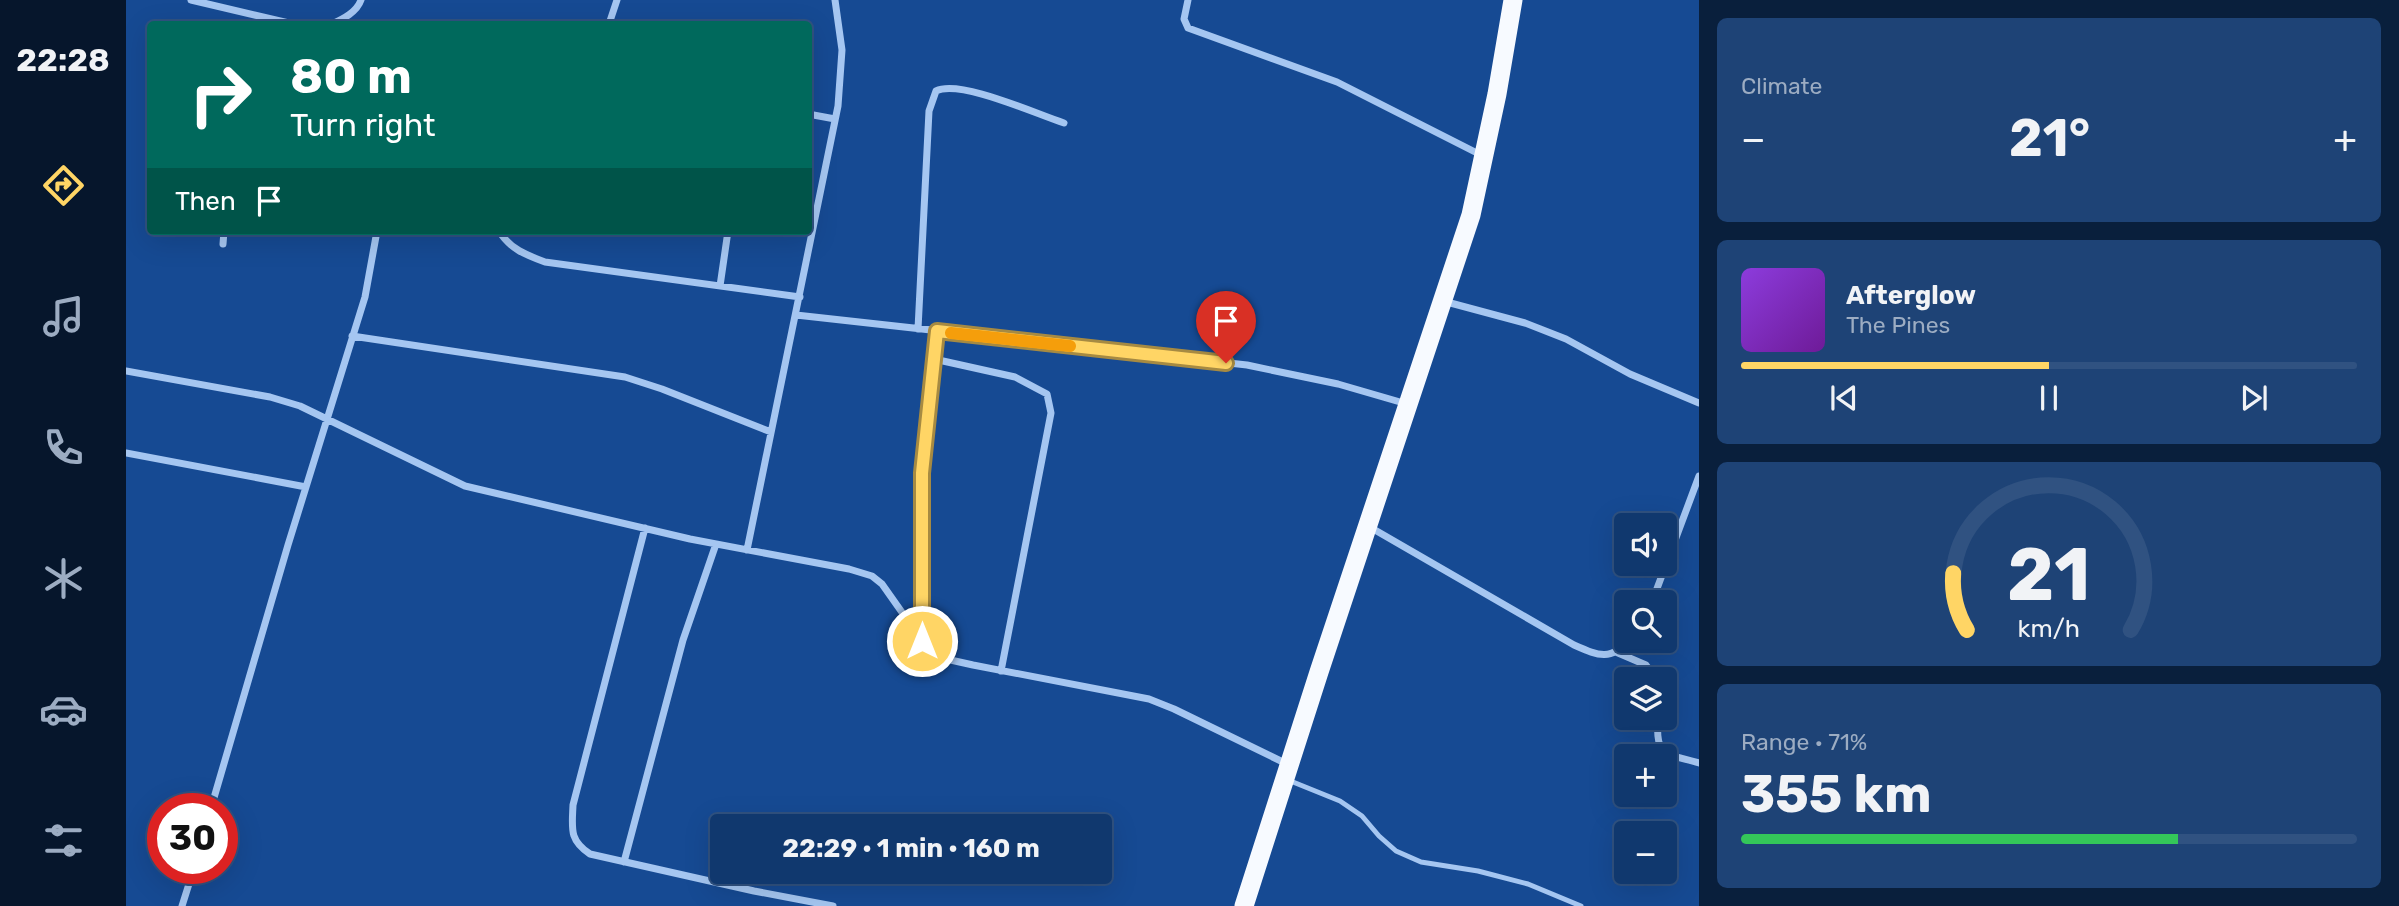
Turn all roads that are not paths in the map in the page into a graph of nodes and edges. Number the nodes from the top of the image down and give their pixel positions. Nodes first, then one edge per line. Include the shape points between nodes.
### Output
1 (191, 0) edge
2 (361, 0) edge
3 (617, 0) edge
4 (835, 0) edge
5 (1188, 0) edge
6 (1513, 0) edge
7 (280, 21) edge
8 (339, 21) edge
9 (609, 21) edge
10 (812, 115) edge
11 (835, 119) junction
12 (1064, 123) dead end
13 (1484, 157) junction
14 (224, 235) edge
15 (376, 235) edge
16 (502, 235) edge
17 (727, 235) edge
18 (223, 244) dead end
19 (720, 286) junction
20 (800, 297) junction
21 (1442, 300) junction
22 (796, 315) junction
23 (918, 329) junction
24 (937, 331) junction
25 (352, 336) junction
26 (934, 359) junction
27 (126, 371) edge
28 (1699, 403) edge
29 (1407, 404) junction
30 (326, 419) junction
31 (771, 432) junction
32 (126, 453) edge
33 (1699, 476) edge
34 (306, 487) junction
35 (1368, 525) junction
36 (645, 528) junction
37 (716, 544) junction
38 (747, 550) junction
39 (1656, 590) edge
40 (922, 641) junction
41 (1618, 653) joint
42 (1647, 667) edge
43 (1001, 671) junction
44 (1657, 730) edge
45 (1699, 763) edge
46 (1287, 772) junction
47 (215, 793) edge
48 (624, 862) junction
49 (189, 884) edge
50 (182, 906) edge
51 (833, 906) edge
52 (1244, 906) edge
53 (1581, 906) edge

1 - 7 street
2 - 8 street
3 - 9 street
4 - 11 street via 842,50
5 - 13 street via 1184,19 1188,28 1337,82
6 - 13 highway
10 - 11 street
11 - 20 street
12 - 23 street via 964,88 936,91 929,111
13 - 21 highway via 1471,215
14 - 18 street
15 - 25 street via 365,297
16 - 19 street via 521,253 545,262
17 - 19 street
19 - 20 street
20 - 22 street
21 - 28 street via 1525,323
21 - 29 highway
22 - 23 street
22 - 31 street
23 - 24 street
24 - 26 street
24 - 29 street via 1247,365
25 - 30 street
25 - 31 street via 625,377
26 - 40 street via 922,473
26 - 43 street via 1016,377 1047,394 1051,412
27 - 30 street via 270,397
29 - 35 highway
30 - 34 street
30 - 36 street via 465,486
31 - 38 street
32 - 34 street
33 - 39 street
34 - 47 street
35 - 41 street via 1574,645 1597,655
35 - 46 highway
36 - 37 street
36 - 48 street via 573,805 576,845 590,854
37 - 38 street
37 - 48 street via 683,640
38 - 40 street via 872,576
40 - 43 street via 930,652 946,659
41 - 42 street
43 - 46 street via 1149,699
44 - 45 street via 1659,747 1666,754
46 - 52 highway
46 - 53 lane via 1362,816 1396,851 1421,862 1528,884
48 - 51 street
49 - 50 street

